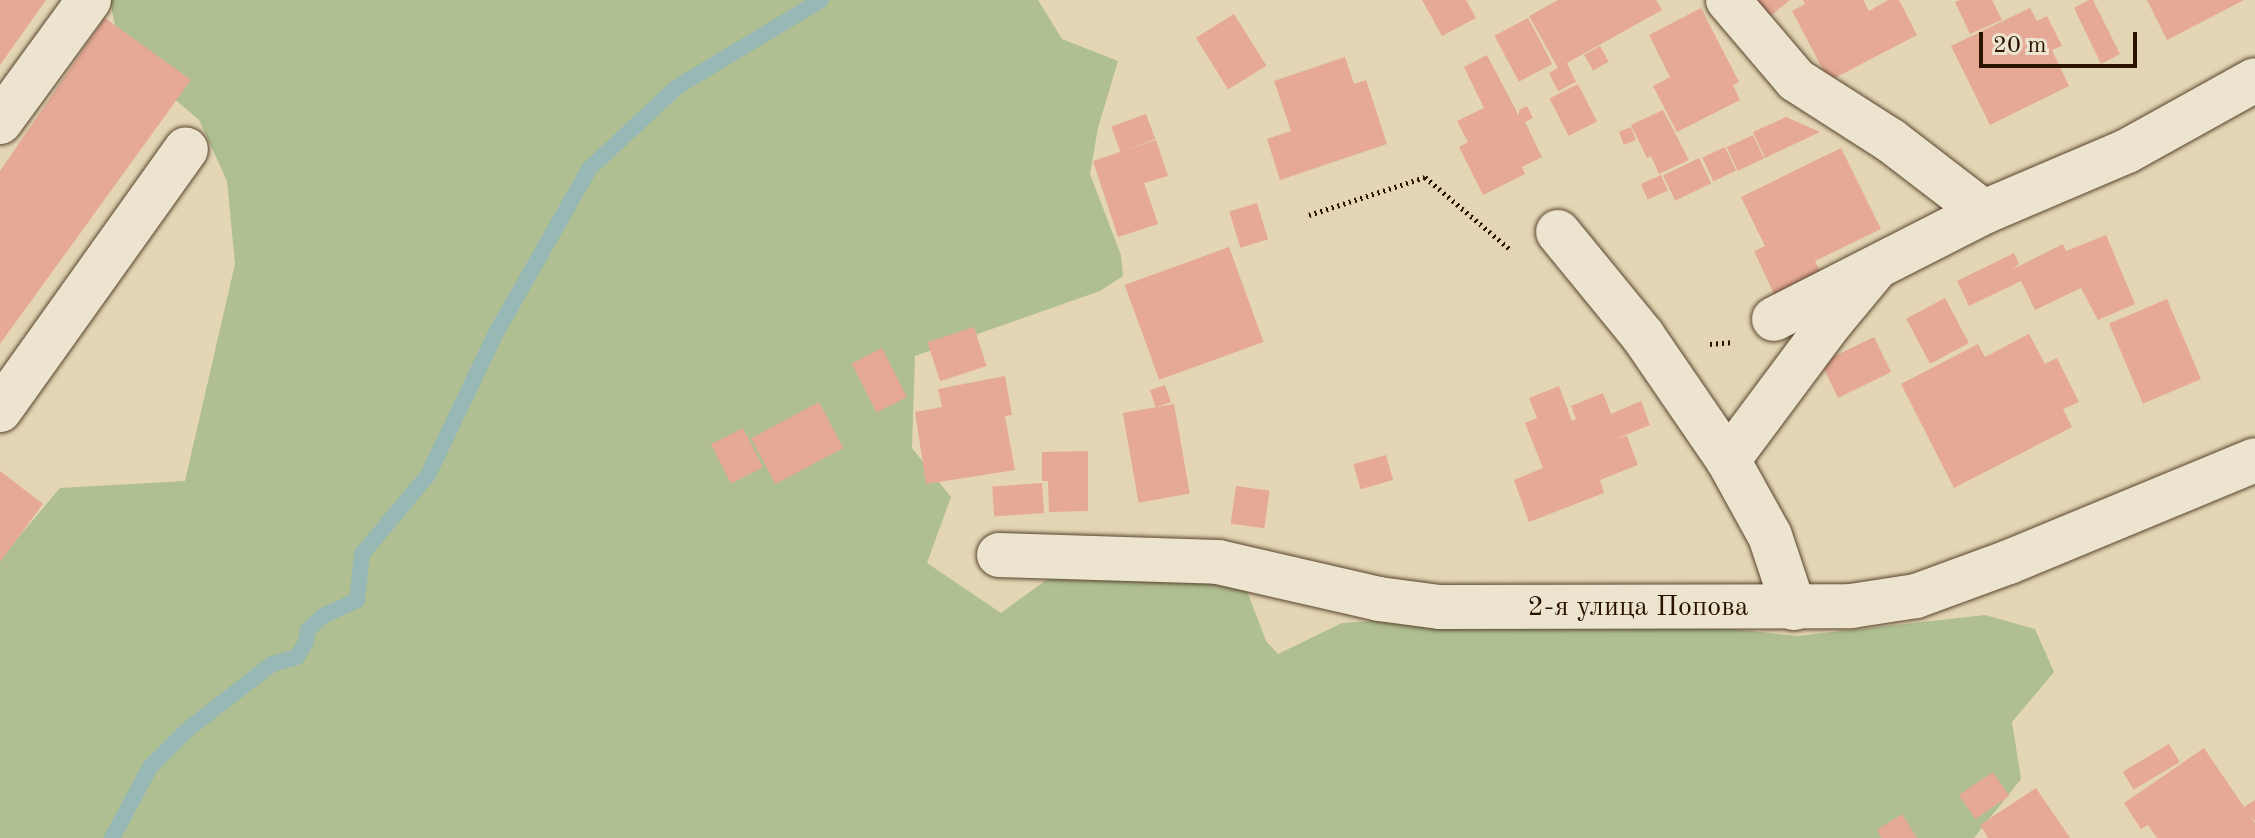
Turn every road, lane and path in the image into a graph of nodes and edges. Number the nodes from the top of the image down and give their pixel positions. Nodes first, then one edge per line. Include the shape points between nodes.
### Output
1 (89, 0) edge
2 (1728, 0) edge
3 (2255, 80) edge
4 (0, 122) edge
5 (186, 149) dead end
6 (1984, 212) junction
7 (1558, 232) dead end
8 (1875, 269) junction
9 (1774, 319) dead end
10 (0, 410) edge
11 (1728, 460) junction
12 (2255, 460) edge
13 (999, 555) dead end
14 (1794, 608) junction

1 - 4 street
2 - 6 street via 1796,80 1890,140
3 - 6 street via 2127,151
5 - 10 street
6 - 8 street
7 - 11 street via 1652,348
8 - 9 street
8 - 11 street
11 - 14 street via 1770,536
12 - 14 street, 2-я улица Попова via 1916,596
13 - 14 street, 2-я улица Попова via 1218,562 1379,599 1439,607

